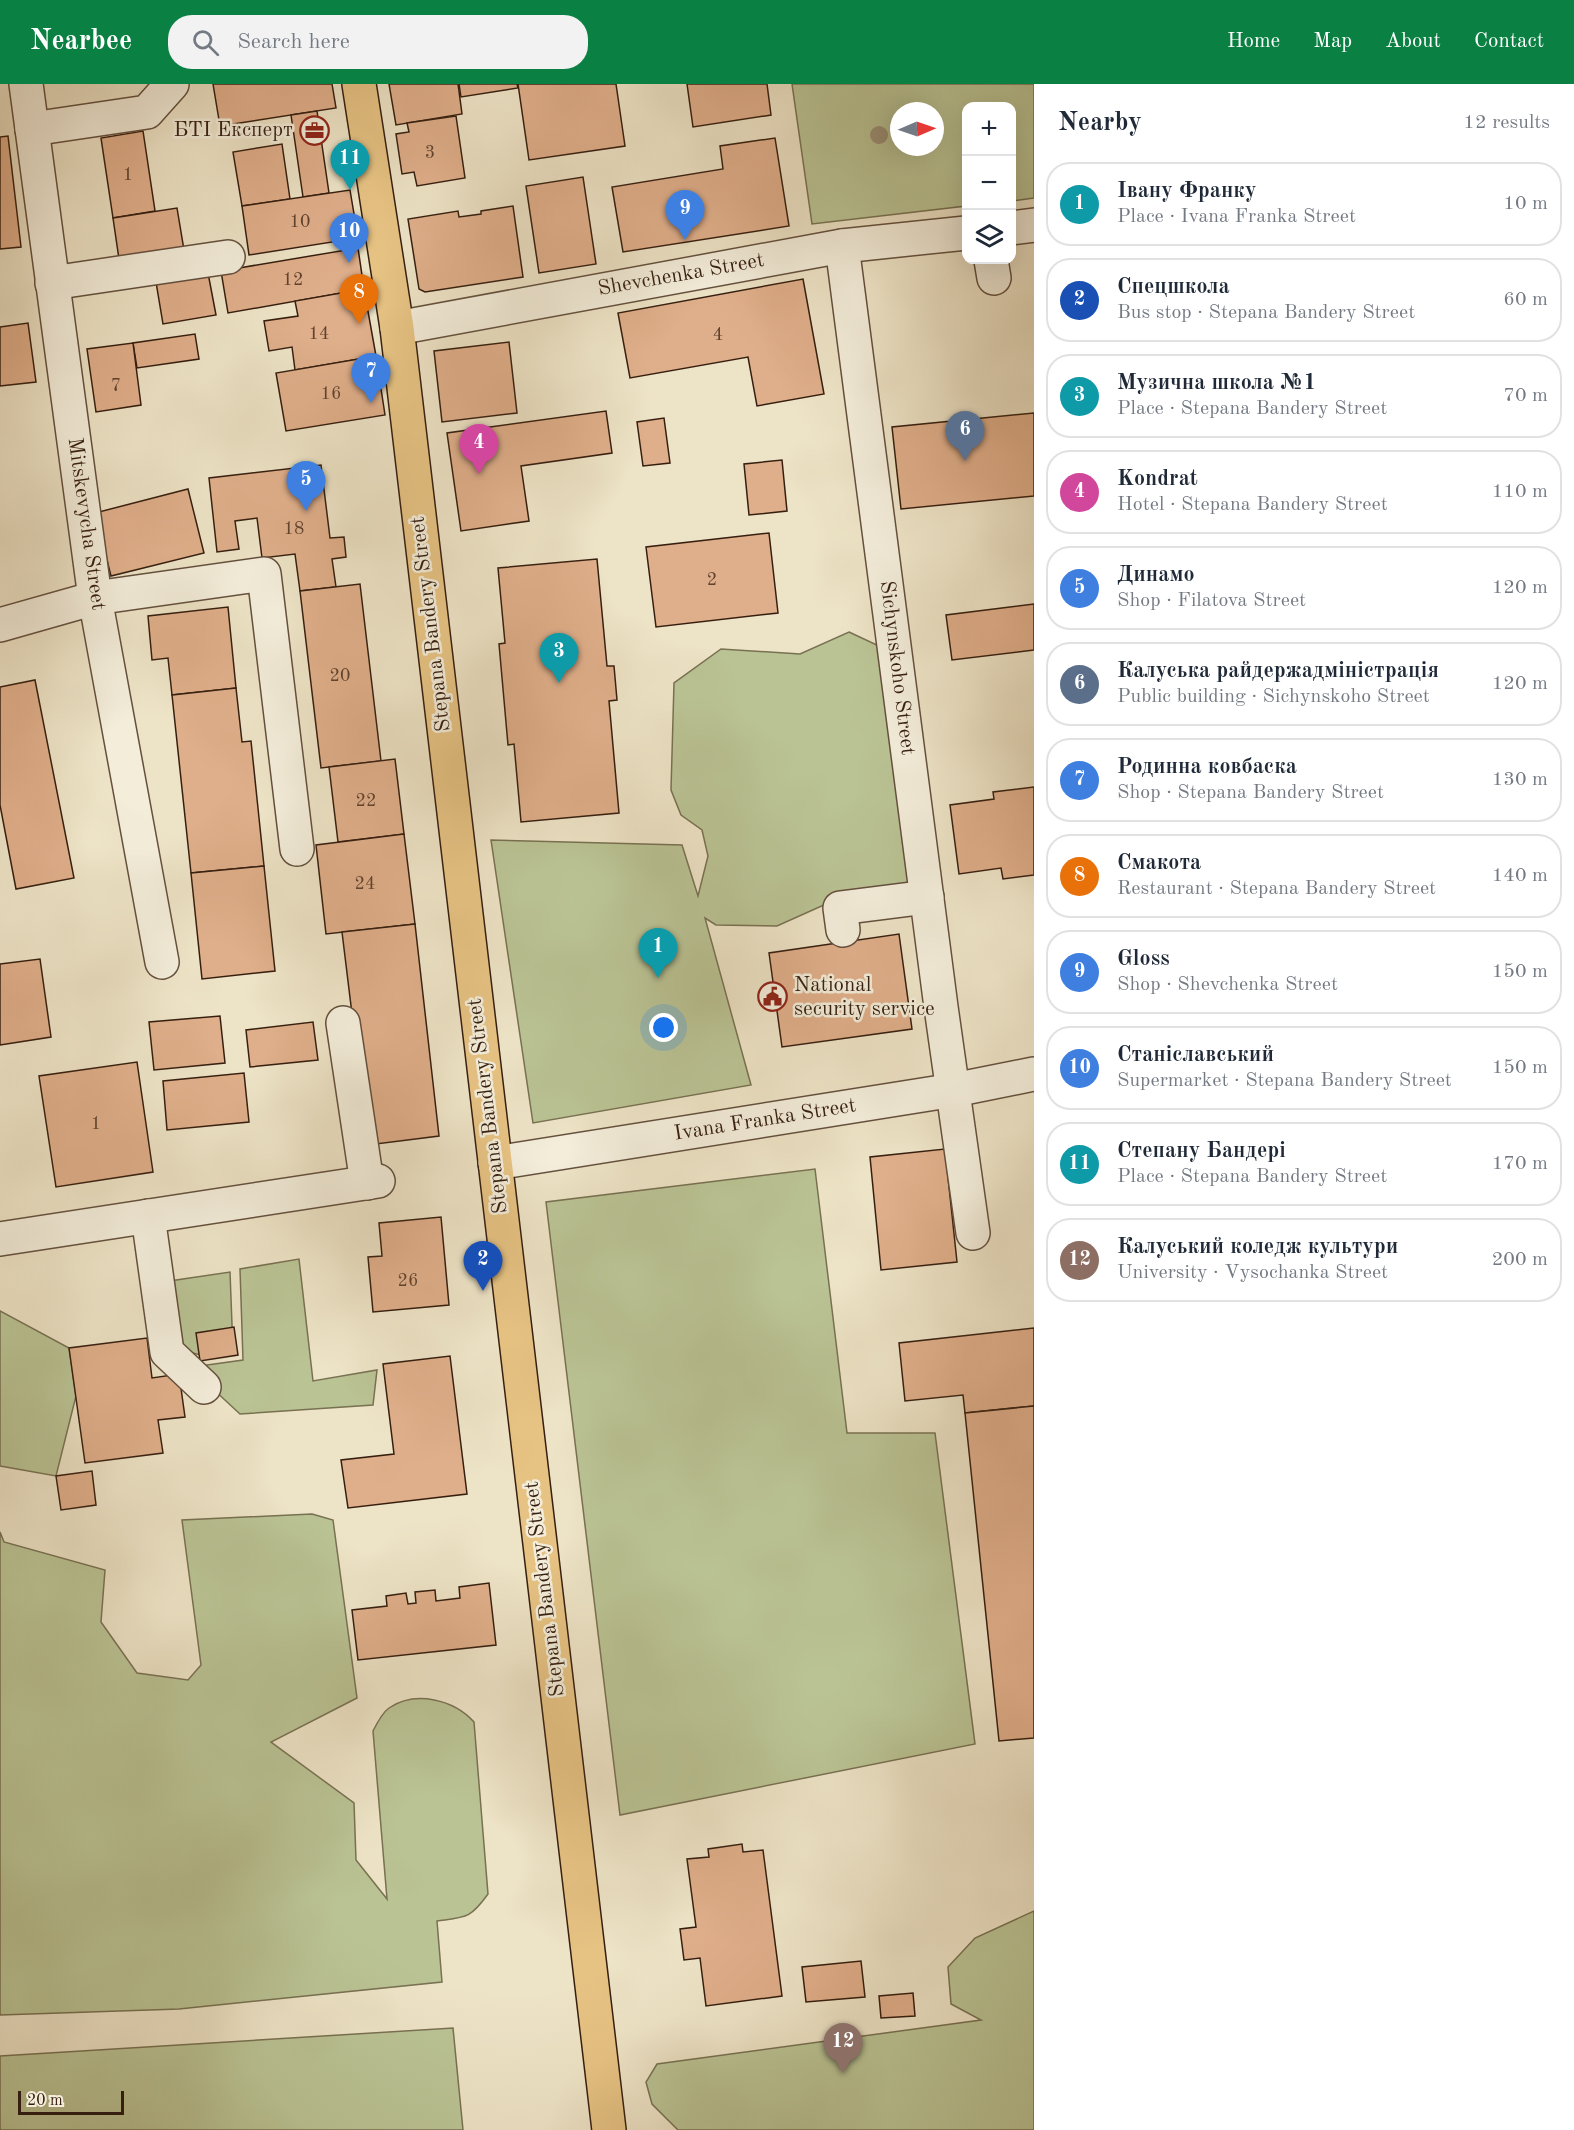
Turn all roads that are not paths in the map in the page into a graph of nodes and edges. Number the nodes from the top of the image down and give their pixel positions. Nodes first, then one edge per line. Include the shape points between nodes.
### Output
1 (26, 84) edge
2 (172, 84) edge
3 (359, 84) edge
4 (32, 129) junction
5 (1034, 225) edge
6 (1016, 227) edge
7 (962, 233) edge
8 (842, 246) junction
9 (228, 257) dead end
10 (52, 283) junction
11 (397, 328) junction
12 (95, 598) junction
13 (0, 625) edge
14 (297, 849) dead end
15 (927, 897) junction
16 (843, 930) dead end
17 (162, 962) dead end
18 (343, 1023) dead end
19 (1034, 1074) edge
20 (954, 1090) junction
21 (495, 1163) junction
22 (148, 1216) junction
23 (973, 1233) dead end
24 (0, 1239) edge
25 (204, 1387) dead end
26 (611, 2127) edge

1 - 4 street, Mitskevycha Street
2 - 4 street via 147,112
3 - 11 main road, Stepana Bandery Street
4 - 10 street, Mitskevycha Street
5 - 6 street
7 - 8 street, Shevchenka Street
8 - 11 street, Shevchenka Street
8 - 15 street, Sichynskoho Street
9 - 10 street
10 - 12 street, Mitskevycha Street
11 - 21 main road, Stepana Bandery Street
12 - 13 street
12 - 14 street via 264,574
12 - 17 street, Mitskevycha Street
15 - 16 street via 840,908
15 - 20 street, Sichynskoho Street
18 - 22 street via 373,1182
19 - 20 street, Ivana Franka Street
20 - 21 street, Ivana Franka Street
20 - 23 street, Sichynskoho Street
21 - 26 main road, Stepana Bandery Street
22 - 24 street
22 - 25 street via 167,1352

